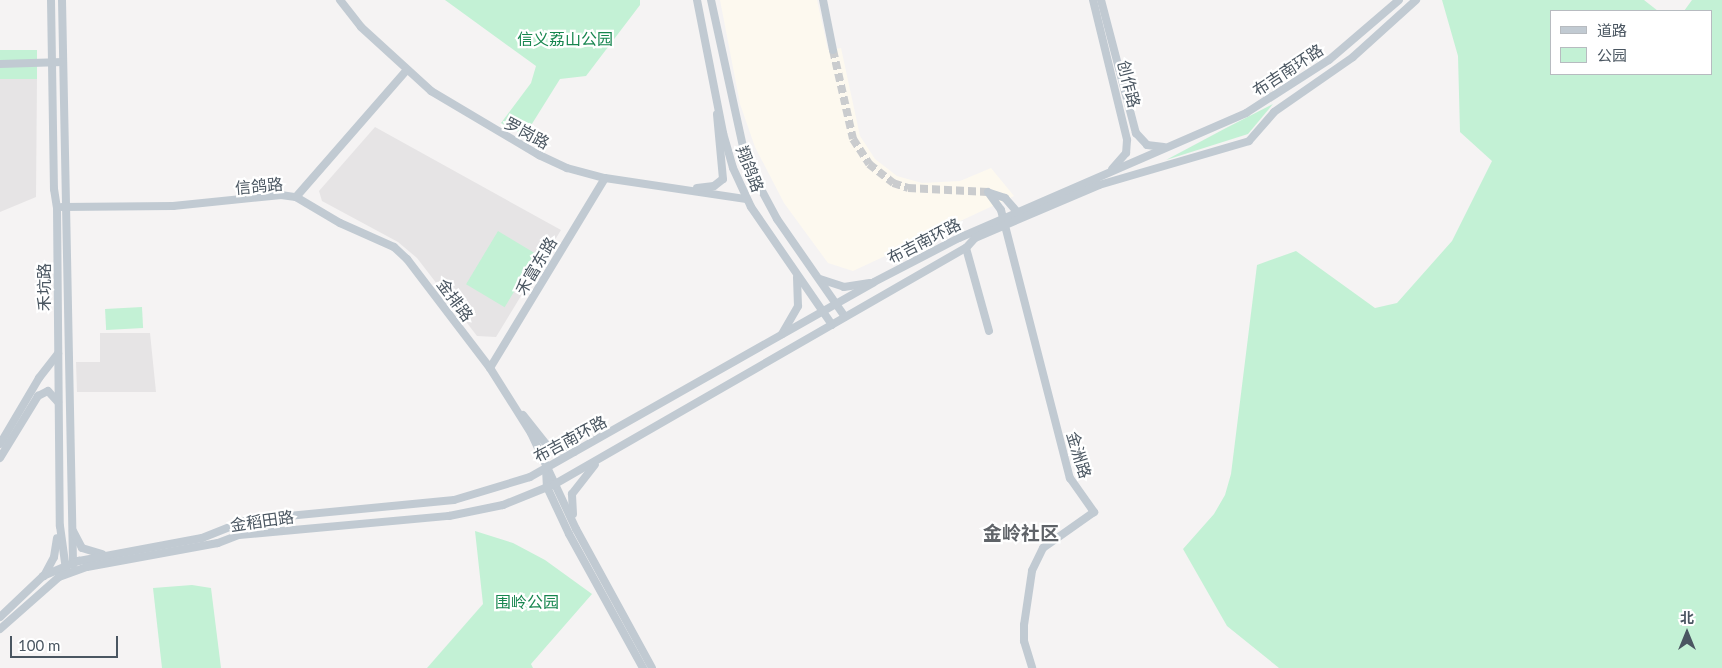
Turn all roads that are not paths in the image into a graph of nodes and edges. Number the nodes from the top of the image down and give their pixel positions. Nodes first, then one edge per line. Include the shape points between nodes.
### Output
1 (51, 0) edge
2 (62, 0) edge
3 (340, 0) edge
4 (697, 0) edge
5 (711, 0) edge
6 (823, 0) edge
7 (1094, 0) edge
8 (1101, 0) edge
9 (1400, 0) edge
10 (1416, 0) edge
11 (833, 50) tunnel mouth
12 (63, 62) junction
13 (52, 63) junction
14 (0, 64) edge
15 (406, 71) junction
16 (718, 107) junction
17 (1168, 147) junction
18 (1110, 170) junction
19 (605, 178) junction
20 (684, 190) junction
21 (296, 197) junction
22 (746, 199) junction
23 (61, 207) junction
24 (1016, 212) junction
25 (1002, 222) junction
26 (966, 248) junction
27 (796, 273) junction
28 (818, 278) junction
29 (874, 282) junction
30 (836, 304) junction
31 (823, 312) junction
32 (845, 317) junction
33 (832, 325) junction
34 (988, 331) dead end
35 (780, 337) junction
36 (58, 354) junction
37 (490, 368) junction
38 (58, 402) junction
39 (518, 410) junction
40 (0, 444) edge
41 (581, 450) junction
42 (0, 458) edge
43 (597, 462) junction
44 (546, 466) junction
45 (551, 485) junction
46 (454, 500) joint
47 (60, 526) junction
48 (72, 526) junction
49 (576, 528) junction
50 (109, 554) junction
51 (69, 568) junction
52 (44, 576) junction
53 (0, 617) edge
54 (0, 629) edge
55 (643, 668) edge
56 (652, 668) edge
57 (1032, 668) edge

1 - 13 street, 禾坑路
2 - 12 street, 禾坑路
3 - 15 street, 罗岗路 via 361,27
4 - 16 street, 翔鸽路
5 - 28 street, 翔鸽路 via 741,148 763,196
6 - 11 street
7 - 18 street, 创作路 via 1127,140 1126,153
8 - 17 street, 创作路 via 1136,133 1148,145
9 - 17 street, 布吉南环路 via 1293,85 1246,113
10 - 25 street, 布吉南环路 via 1353,57 1274,112 1249,141 1099,185
12 - 13 street
12 - 23 street, 禾坑路
13 - 14 street
13 - 23 street, 禾坑路 via 54,189
15 - 19 street, 罗岗路 via 461,111 539,156 567,168
15 - 21 street, 信鸽路
16 - 20 street via 716,125 723,179 714,186
16 - 22 street, 翔鸽路 via 728,151
17 - 18 street, 布吉南环路
18 - 24 street, 布吉南环路
19 - 20 street, 罗岗路
19 - 37 street, 禾富东路
20 - 22 street, 罗岗路
21 - 23 street, 信鸽路 via 281,195 173,206
21 - 37 street, 金排路 via 340,223 394,248 407,259
22 - 27 street, 翔鸽路
23 - 36 street, 禾坑路
23 - 48 street, 禾坑路
24 - 25 street, 布吉南环路
24 - 25 street via 1005,198 988,192 998,203
25 - 26 street, 布吉南环路 via 975,238
25 - 29 street, 布吉南环路
25 - 57 street, 金洲路 via 1070,478 1094,512 1044,548 1034,565 1024,607 1024,641
26 - 32 street, 布吉南环路
26 - 34 street
27 - 31 street, 翔鸽路
27 - 35 street via 798,306
28 - 29 street via 844,286
28 - 30 street, 翔鸽路
29 - 30 street, 布吉南环路
30 - 31 street, 布吉南环路
30 - 32 street, 翔鸽路
31 - 33 street, 翔鸽路
31 - 35 street, 布吉南环路
32 - 33 street, 布吉南环路
33 - 43 street, 布吉南环路
35 - 41 street, 布吉南环路
36 - 38 street, 禾坑路
36 - 40 street via 39,378
37 - 39 street, 金排路
38 - 42 street via 48,391 38,396
38 - 47 street, 禾坑路
39 - 41 street via 550,449 566,453
39 - 44 street, 金排路
41 - 44 street, 布吉南环路
43 - 45 street, 布吉南环路
43 - 49 street via 572,494
44 - 45 street
44 - 46 street, 布吉南环路 via 515,482
45 - 49 street
45 - 51 street, 金稻田路 via 503,505 449,516 239,535 218,543
45 - 55 street via 596,586 618,617
46 - 50 street, 金稻田路 via 247,520 202,538
47 - 51 street, 禾坑路
47 - 52 street via 54,557
48 - 50 street via 82,548
48 - 51 street, 禾坑路
49 - 56 street
50 - 51 street, 金稻田路
51 - 52 street, 金稻田路
51 - 54 street, 金稻田路
52 - 53 street, 金稻田路

